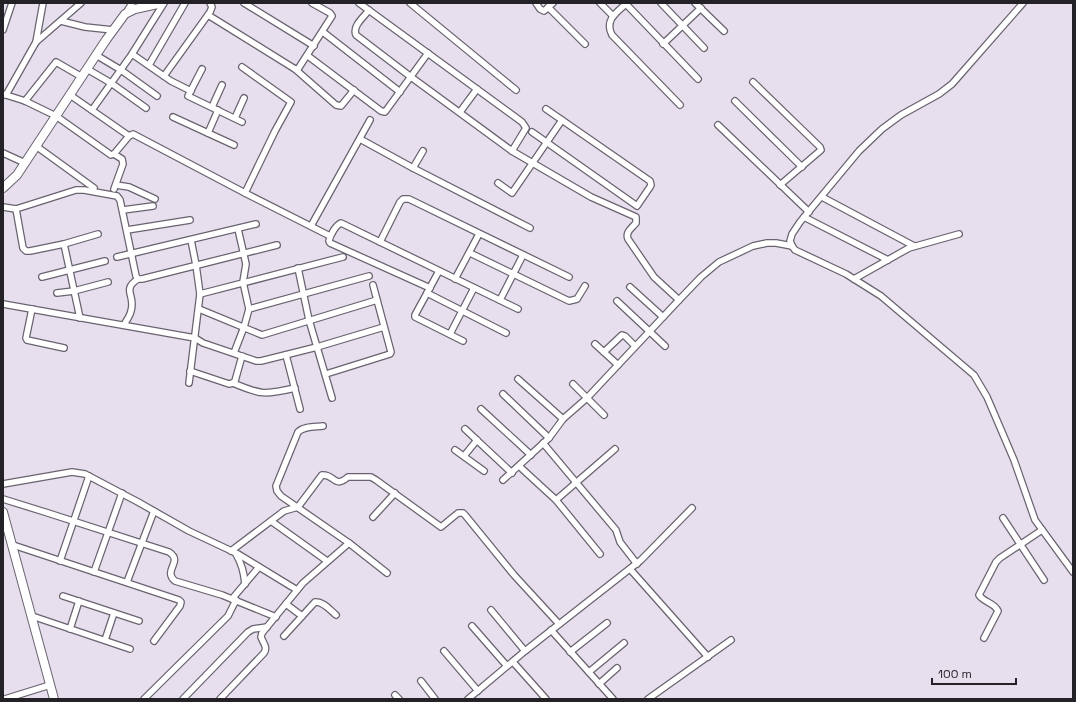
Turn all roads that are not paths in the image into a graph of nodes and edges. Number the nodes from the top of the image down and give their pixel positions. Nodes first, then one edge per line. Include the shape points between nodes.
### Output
1 (12, 3) edge
2 (43, 3) edge
3 (81, 3) edge
4 (132, 3) edge
5 (163, 3) edge
6 (185, 3) edge
7 (210, 3) edge
8 (244, 3) edge
9 (312, 3) edge
10 (359, 3) edge
11 (410, 3) edge
12 (536, 3) edge
13 (600, 3) edge
14 (661, 3) edge
15 (695, 3) edge
16 (1023, 3) edge
17 (627, 4) edge
18 (551, 5) edge
19 (701, 8) junction
20 (369, 10) junction
21 (125, 14) junction
22 (208, 15) junction
23 (612, 16) junction
24 (61, 21) junction
25 (682, 25) junction
26 (3, 30) edge
27 (113, 30) junction
28 (724, 31) dead end
29 (323, 32) junction
30 (36, 42) junction
31 (585, 44) dead end
32 (663, 44) junction
33 (314, 46) junction
34 (704, 48) dead end
35 (428, 53) junction
36 (132, 54) junction
37 (96, 55) junction
38 (308, 56) junction
39 (149, 65) junction
40 (242, 67) dead end
41 (202, 69) dead end
42 (295, 69) junction
43 (121, 70) junction
44 (84, 73) junction
45 (164, 76) junction
46 (411, 77) junction
47 (698, 79) dead end
48 (753, 82) dead end
49 (111, 83) junction
50 (222, 85) dead end
51 (477, 89) junction
52 (354, 90) junction
53 (516, 90) dead end
54 (191, 91) junction
55 (400, 92) junction
56 (4, 94) edge
57 (70, 95) junction
58 (157, 96) dead end
59 (244, 98) dead end
60 (25, 101) junction
61 (735, 101) dead end
62 (680, 105) dead end
63 (212, 107) junction
64 (146, 108) dead end
65 (546, 109) dead end
66 (92, 110) junction
67 (218, 110) junction
68 (460, 112) junction
69 (56, 116) junction
70 (173, 117) dead end
71 (235, 118) junction
72 (370, 120) dead end
73 (562, 120) junction
74 (242, 122) dead end
75 (718, 125) dead end
76 (532, 132) dead end
77 (208, 133) junction
78 (129, 136) junction
79 (360, 139) junction
80 (547, 142) junction
81 (234, 145) dead end
82 (36, 146) junction
83 (423, 150) dead end
84 (512, 151) junction
85 (3, 153) edge
86 (114, 154) junction
87 (533, 163) junction
88 (24, 164) junction
89 (802, 167) junction
90 (413, 168) junction
91 (498, 183) dead end
92 (780, 185) junction
93 (3, 188) edge
94 (94, 188) dead end
95 (245, 193) junction
96 (822, 197) junction
97 (155, 199) dead end
98 (153, 206) dead end
99 (3, 207) edge
100 (16, 209) junction
101 (122, 210) junction
102 (807, 215) junction
103 (190, 220) dead end
104 (256, 224) dead end
105 (311, 226) junction
106 (530, 228) dead end
107 (238, 229) junction
108 (127, 230) junction
109 (98, 234) dead end
110 (480, 234) junction
111 (959, 234) dead end
112 (330, 236) junction
113 (191, 240) junction
114 (380, 242) junction
115 (64, 244) junction
116 (277, 245) dead end
117 (792, 246) junction
118 (914, 246) junction
119 (470, 253) junction
120 (132, 254) junction
121 (244, 254) junction
122 (523, 255) junction
123 (117, 257) dead end
124 (343, 257) dead end
125 (888, 260) junction
126 (105, 261) dead end
127 (196, 265) junction
128 (298, 268) junction
129 (69, 269) junction
130 (439, 271) junction
131 (514, 274) junction
132 (369, 276) dead end
133 (42, 277) dead end
134 (569, 277) dead end
135 (138, 279) junction
136 (455, 279) junction
137 (854, 279) junction
138 (108, 282) dead end
139 (243, 282) junction
140 (373, 286) dead end
141 (585, 286) dead end
142 (630, 287) dead end
143 (474, 288) junction
144 (428, 290) junction
145 (74, 291) junction
146 (58, 293) dead end
147 (200, 294) junction
148 (304, 295) junction
149 (377, 300) junction
150 (500, 300) junction
151 (678, 300) junction
152 (616, 301) dead end
153 (3, 304) edge
154 (199, 309) junction
155 (249, 309) junction
156 (518, 309) dead end
157 (32, 310) junction
158 (463, 311) junction
159 (663, 317) junction
160 (80, 318) junction
161 (309, 320) junction
162 (124, 325) junction
163 (384, 327) junction
164 (244, 328) junction
165 (649, 331) junction
166 (506, 333) dead end
167 (450, 334) junction
168 (195, 338) junction
169 (463, 341) dead end
170 (595, 344) dead end
171 (635, 346) junction
172 (665, 346) dead end
173 (317, 347) junction
174 (64, 348) dead end
175 (604, 352) junction
176 (234, 353) junction
177 (286, 355) junction
178 (242, 356) junction
179 (618, 365) junction
180 (190, 371) junction
181 (326, 374) junction
182 (518, 379) dead end
183 (188, 383) dead end
184 (233, 383) junction
185 (573, 384) dead end
186 (294, 388) junction
187 (503, 394) dead end
188 (332, 398) dead end
189 (587, 398) junction
190 (300, 409) dead end
191 (481, 409) dead end
192 (604, 415) dead end
193 (563, 419) junction
194 (323, 426) dead end
195 (465, 429) dead end
196 (549, 438) junction
197 (477, 440) junction
198 (543, 443) junction
199 (615, 449) dead end
200 (455, 450) dead end
201 (531, 455) junction
202 (464, 456) junction
203 (519, 466) junction
204 (484, 471) dead end
205 (512, 473) junction
206 (89, 476) junction
207 (503, 480) dead end
208 (577, 482) junction
209 (3, 484) edge
210 (122, 493) junction
211 (395, 493) junction
212 (3, 500) edge
213 (556, 500) junction
214 (298, 507) junction
215 (692, 508) dead end
216 (3, 512) edge
217 (154, 512) junction
218 (373, 517) dead end
219 (1003, 518) dead end
220 (74, 521) junction
221 (271, 521) junction
222 (1042, 530) junction
223 (108, 532) junction
224 (142, 543) junction
225 (349, 544) junction
226 (13, 545) junction
227 (1020, 545) junction
228 (233, 552) junction
229 (600, 554) dead end
230 (60, 560) junction
231 (327, 561) junction
232 (637, 564) junction
233 (259, 566) junction
234 (630, 569) junction
235 (94, 572) junction
236 (1073, 572) edge
237 (388, 573) dead end
238 (1044, 580) dead end
239 (127, 582) junction
240 (245, 584) junction
241 (297, 590) junction
242 (63, 596) dead end
243 (234, 599) junction
244 (79, 601) junction
245 (286, 604) junction
246 (491, 610) dead end
247 (114, 613) junction
248 (336, 615) dead end
249 (32, 616) junction
250 (302, 616) junction
251 (276, 617) junction
252 (139, 621) dead end
253 (607, 623) dead end
254 (559, 624) junction
255 (472, 626) dead end
256 (267, 627) junction
257 (70, 629) junction
258 (551, 630) junction
259 (284, 636) dead end
260 (984, 638) dead end
261 (105, 640) junction
262 (731, 640) dead end
263 (154, 641) dead end
264 (624, 642) dead end
265 (130, 649) dead end
266 (525, 651) junction
267 (444, 652) dead end
268 (570, 652) junction
269 (708, 657) junction
270 (513, 662) junction
271 (507, 666) junction
272 (617, 668) dead end
273 (589, 672) junction
274 (421, 681) dead end
275 (599, 684) junction
276 (50, 685) junction
277 (474, 696) edge
278 (5, 699) edge
279 (54, 699) edge
280 (144, 699) edge
281 (183, 699) edge
282 (220, 699) edge
283 (435, 699) edge
284 (546, 699) edge
285 (613, 699) edge
286 (648, 699) edge

1 - 26 street
2 - 30 street
3 - 24 street
4 - 21 street
5 - 21 main road via 135,9
5 - 36 street
6 - 39 street
7 - 22 street via 212,7
8 - 33 street
9 - 29 street via 332,16
10 - 20 street
11 - 53 street
12 - 18 street via 542,11
13 - 23 street
14 - 25 street
15 - 19 street
16 - 96 street via 952,84 901,115 882,130 859,151
17 - 23 street
17 - 32 street
18 - 31 street
19 - 25 street
19 - 28 street
20 - 35 street
20 - 46 street via 356,28 356,35
21 - 27 main road
22 - 42 street
22 - 45 street
23 - 62 street via 609,30 612,35
24 - 27 street
24 - 30 street
25 - 32 street
25 - 34 street
27 - 37 main road
29 - 33 street
29 - 55 street
30 - 56 street
32 - 47 street
33 - 38 street
35 - 46 street
35 - 51 street
36 - 39 street
36 - 43 street
37 - 43 street
37 - 44 main road
38 - 42 street via 298,69
38 - 52 street
39 - 45 street
40 - 95 street via 291,102 274,131
41 - 54 street
42 - 52 street via 336,105 341,106
43 - 49 street
43 - 58 street
44 - 49 street
44 - 57 main road
44 - 60 street via 56,62
45 - 54 street
46 - 55 street
46 - 68 street
48 - 89 street via 820,148 819,153
49 - 64 street
49 - 66 street
50 - 63 street
51 - 68 street
51 - 84 street via 525,125 524,132
52 - 55 street via 385,112
54 - 63 street via 188,96
56 - 60 street
57 - 66 street
57 - 69 main road
59 - 71 street
60 - 69 street
61 - 89 street
63 - 67 street
65 - 73 street
66 - 78 street
67 - 71 street
67 - 77 street
68 - 84 street
69 - 82 main road
69 - 86 street via 103,150
70 - 77 street
71 - 74 street
72 - 79 street
73 - 80 street
73 - 80 street via 650,181 651,185 638,205
75 - 92 street
76 - 80 street
77 - 81 street
78 - 86 street
78 - 95 street via 133,134
79 - 90 street
79 - 105 street
80 - 87 street
82 - 88 main road
82 - 94 street
83 - 90 street
84 - 87 street
85 - 88 street
86 - 97 street via 122,159 123,164 115,187 129,187
87 - 91 street via 512,193
87 - 151 street via 591,197 636,217 636,223 628,233 628,239 654,277
88 - 93 main road
89 - 92 street
90 - 106 street
92 - 102 street
95 - 105 street
96 - 102 street
96 - 118 street
98 - 101 street
99 - 100 street
100 - 101 street via 76,190 84,190 117,196
100 - 115 street via 23,248 26,251
101 - 108 street
102 - 117 street via 792,234
102 - 125 street
103 - 108 street
104 - 107 street
105 - 112 street
107 - 113 street
107 - 121 street
108 - 120 street
109 - 115 street
110 - 114 street via 405,198 400,202
110 - 119 street
110 - 122 street
111 - 118 street
112 - 114 street via 341,223
112 - 144 street via 330,243
113 - 120 street
113 - 127 street
114 - 130 street
115 - 129 street
116 - 121 street
117 - 137 street via 801,254
117 - 151 street via 767,243 725,258
118 - 125 street
119 - 131 street
119 - 136 street
120 - 123 street
120 - 135 street
121 - 127 street
121 - 139 street via 246,269
122 - 131 street
122 - 134 street
124 - 128 street
125 - 137 street
126 - 129 street
127 - 135 street
127 - 147 street
128 - 139 street
128 - 148 street
129 - 133 street
129 - 145 street
130 - 136 street
130 - 144 street
131 - 141 street via 569,301 577,299
131 - 150 street
132 - 148 street
135 - 162 street via 129,287 132,305
136 - 143 street
137 - 222 street via 881,296 974,375 999,424 1030,508
138 - 145 street
139 - 147 street
139 - 155 street
140 - 149 street
142 - 159 street
143 - 150 street
143 - 158 street
144 - 158 street
144 - 167 street via 415,317
145 - 146 street
145 - 160 street
147 - 154 street
148 - 155 street
148 - 161 street
149 - 161 street
149 - 163 street
150 - 156 street
151 - 159 street
152 - 165 street
153 - 157 street
154 - 164 street
154 - 168 street
155 - 164 street
157 - 160 street
157 - 174 street via 27,340
158 - 166 street
158 - 167 street
159 - 165 street
160 - 162 street
161 - 164 street via 262,335
161 - 173 street
162 - 168 street
163 - 173 street
163 - 181 street via 390,354
164 - 176 street
165 - 171 street
165 - 172 street
167 - 169 street
168 - 176 street via 202,343
168 - 180 street
170 - 175 street
171 - 175 street via 622,335
171 - 179 street
173 - 177 street
173 - 181 street
175 - 179 street
176 - 178 street
177 - 178 street via 262,361
177 - 186 street
178 - 184 street
179 - 189 street
180 - 183 street
180 - 184 street via 229,384
181 - 188 street
182 - 193 street
184 - 186 street via 263,394
185 - 189 street
186 - 190 street
187 - 196 street
189 - 192 street
189 - 193 street
191 - 201 street
193 - 196 street
194 - 214 street via 305,428 298,432 276,486 281,496
195 - 197 street
196 - 198 street
197 - 202 street
197 - 205 street
198 - 201 street
198 - 208 street
199 - 208 street
200 - 202 street
201 - 203 street
202 - 204 street
203 - 205 street
203 - 213 street
205 - 207 street
206 - 209 street via 72,472
206 - 210 street
206 - 220 street
208 - 213 street
208 - 232 street via 616,530 620,542
210 - 217 street
210 - 223 street
211 - 214 street via 371,477 348,477 338,483 322,475
211 - 218 street
211 - 254 street via 441,527 458,514 465,515 514,575
212 - 220 street
213 - 229 street
214 - 221 street via 284,511
214 - 225 street
215 - 232 street
216 - 226 main road
217 - 224 street
217 - 228 street
219 - 227 street
220 - 223 street
220 - 230 street
221 - 228 street
221 - 231 street
222 - 227 street
222 - 236 street
223 - 224 street
223 - 235 street
224 - 239 street
224 - 243 street via 173,555 175,562 170,578
225 - 231 street
225 - 237 street
226 - 230 street
226 - 249 main road
227 - 238 street
227 - 260 street via 996,562 980,593 981,598 998,611
228 - 233 street
228 - 240 street via 241,562
230 - 235 street
231 - 241 street
232 - 234 street
233 - 240 street
233 - 241 street
234 - 254 street
234 - 269 street
235 - 239 street
239 - 263 street via 180,602
240 - 243 street
241 - 245 street
242 - 244 street
243 - 251 street
243 - 280 street via 228,616
244 - 247 street
244 - 257 street
245 - 250 street
245 - 251 street
246 - 266 street
247 - 252 street
247 - 261 street
248 - 250 street via 317,601
249 - 257 street
249 - 276 main road
250 - 259 street
251 - 256 street
253 - 268 street
254 - 258 street
255 - 271 street
256 - 281 street via 248,632
256 - 282 street via 261,637 266,650
257 - 261 street
258 - 266 street
258 - 268 street
261 - 265 street
262 - 269 street
264 - 273 street
266 - 270 street
267 - 277 street
268 - 273 street
269 - 286 street
270 - 271 street
270 - 284 street
271 - 277 street
272 - 275 street
273 - 275 street
274 - 283 street
275 - 285 street
276 - 278 street
276 - 279 main road

